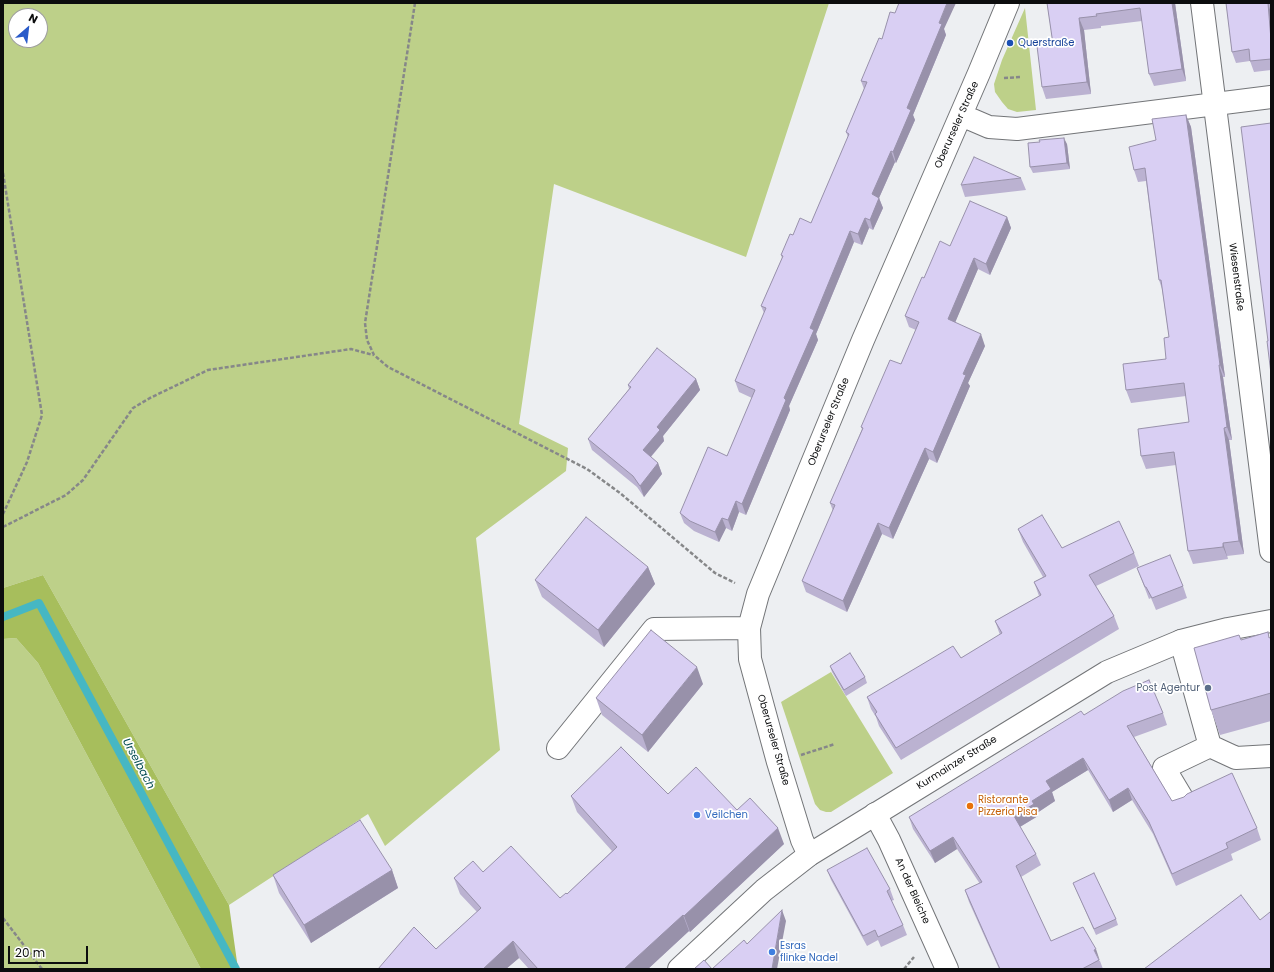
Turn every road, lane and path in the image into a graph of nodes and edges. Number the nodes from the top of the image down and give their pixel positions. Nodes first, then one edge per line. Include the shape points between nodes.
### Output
1 (415, 3) edge
2 (1008, 3) edge
3 (1202, 3) edge
4 (1271, 97) edge
5 (1215, 104) junction
6 (961, 115) junction
7 (3, 173) edge
8 (374, 355) junction
9 (3, 514) edge
10 (3, 527) edge
11 (1271, 551) edge
12 (758, 594) junction
13 (1271, 621) edge
14 (749, 628) junction
15 (1181, 642) junction
16 (835, 744) dead end
17 (1210, 746) junction
18 (558, 748) dead end
19 (1271, 756) edge
20 (778, 762) junction
21 (1182, 798) edge
22 (875, 814) junction
23 (809, 854) junction
24 (3, 918) edge
25 (42, 969) edge
26 (679, 969) edge
27 (947, 969) edge

1 - 8 path via 365,323 367,340
2 - 6 street, Oberurseler Straße
3 - 5 street, Wiesenstraße
4 - 5 street
5 - 6 street via 1017,129 989,127
5 - 11 street, Wiesenstraße
6 - 12 street, Oberurseler Straße via 863,340
7 - 9 path via 42,415 28,462
8 - 10 path via 351,349 208,370 134,408 83,480 66,495
8 - 12 path via 388,367 586,469 620,493 715,573
12 - 14 street, Oberurseler Straße
13 - 15 street, Kurmainzer Straße
14 - 18 street via 654,630
14 - 20 street, Oberurseler Straße via 750,659
15 - 17 street
15 - 22 street, Kurmainzer Straße via 1107,672
16 - 20 path
17 - 19 street via 1236,758
17 - 21 street via 1164,768
20 - 23 street, Oberurseler Straße via 802,840
22 - 23 street, Kurmainzer Straße
22 - 27 street, An der Bleiche
23 - 26 street, Kurmainzer Straße via 764,890
24 - 25 path

